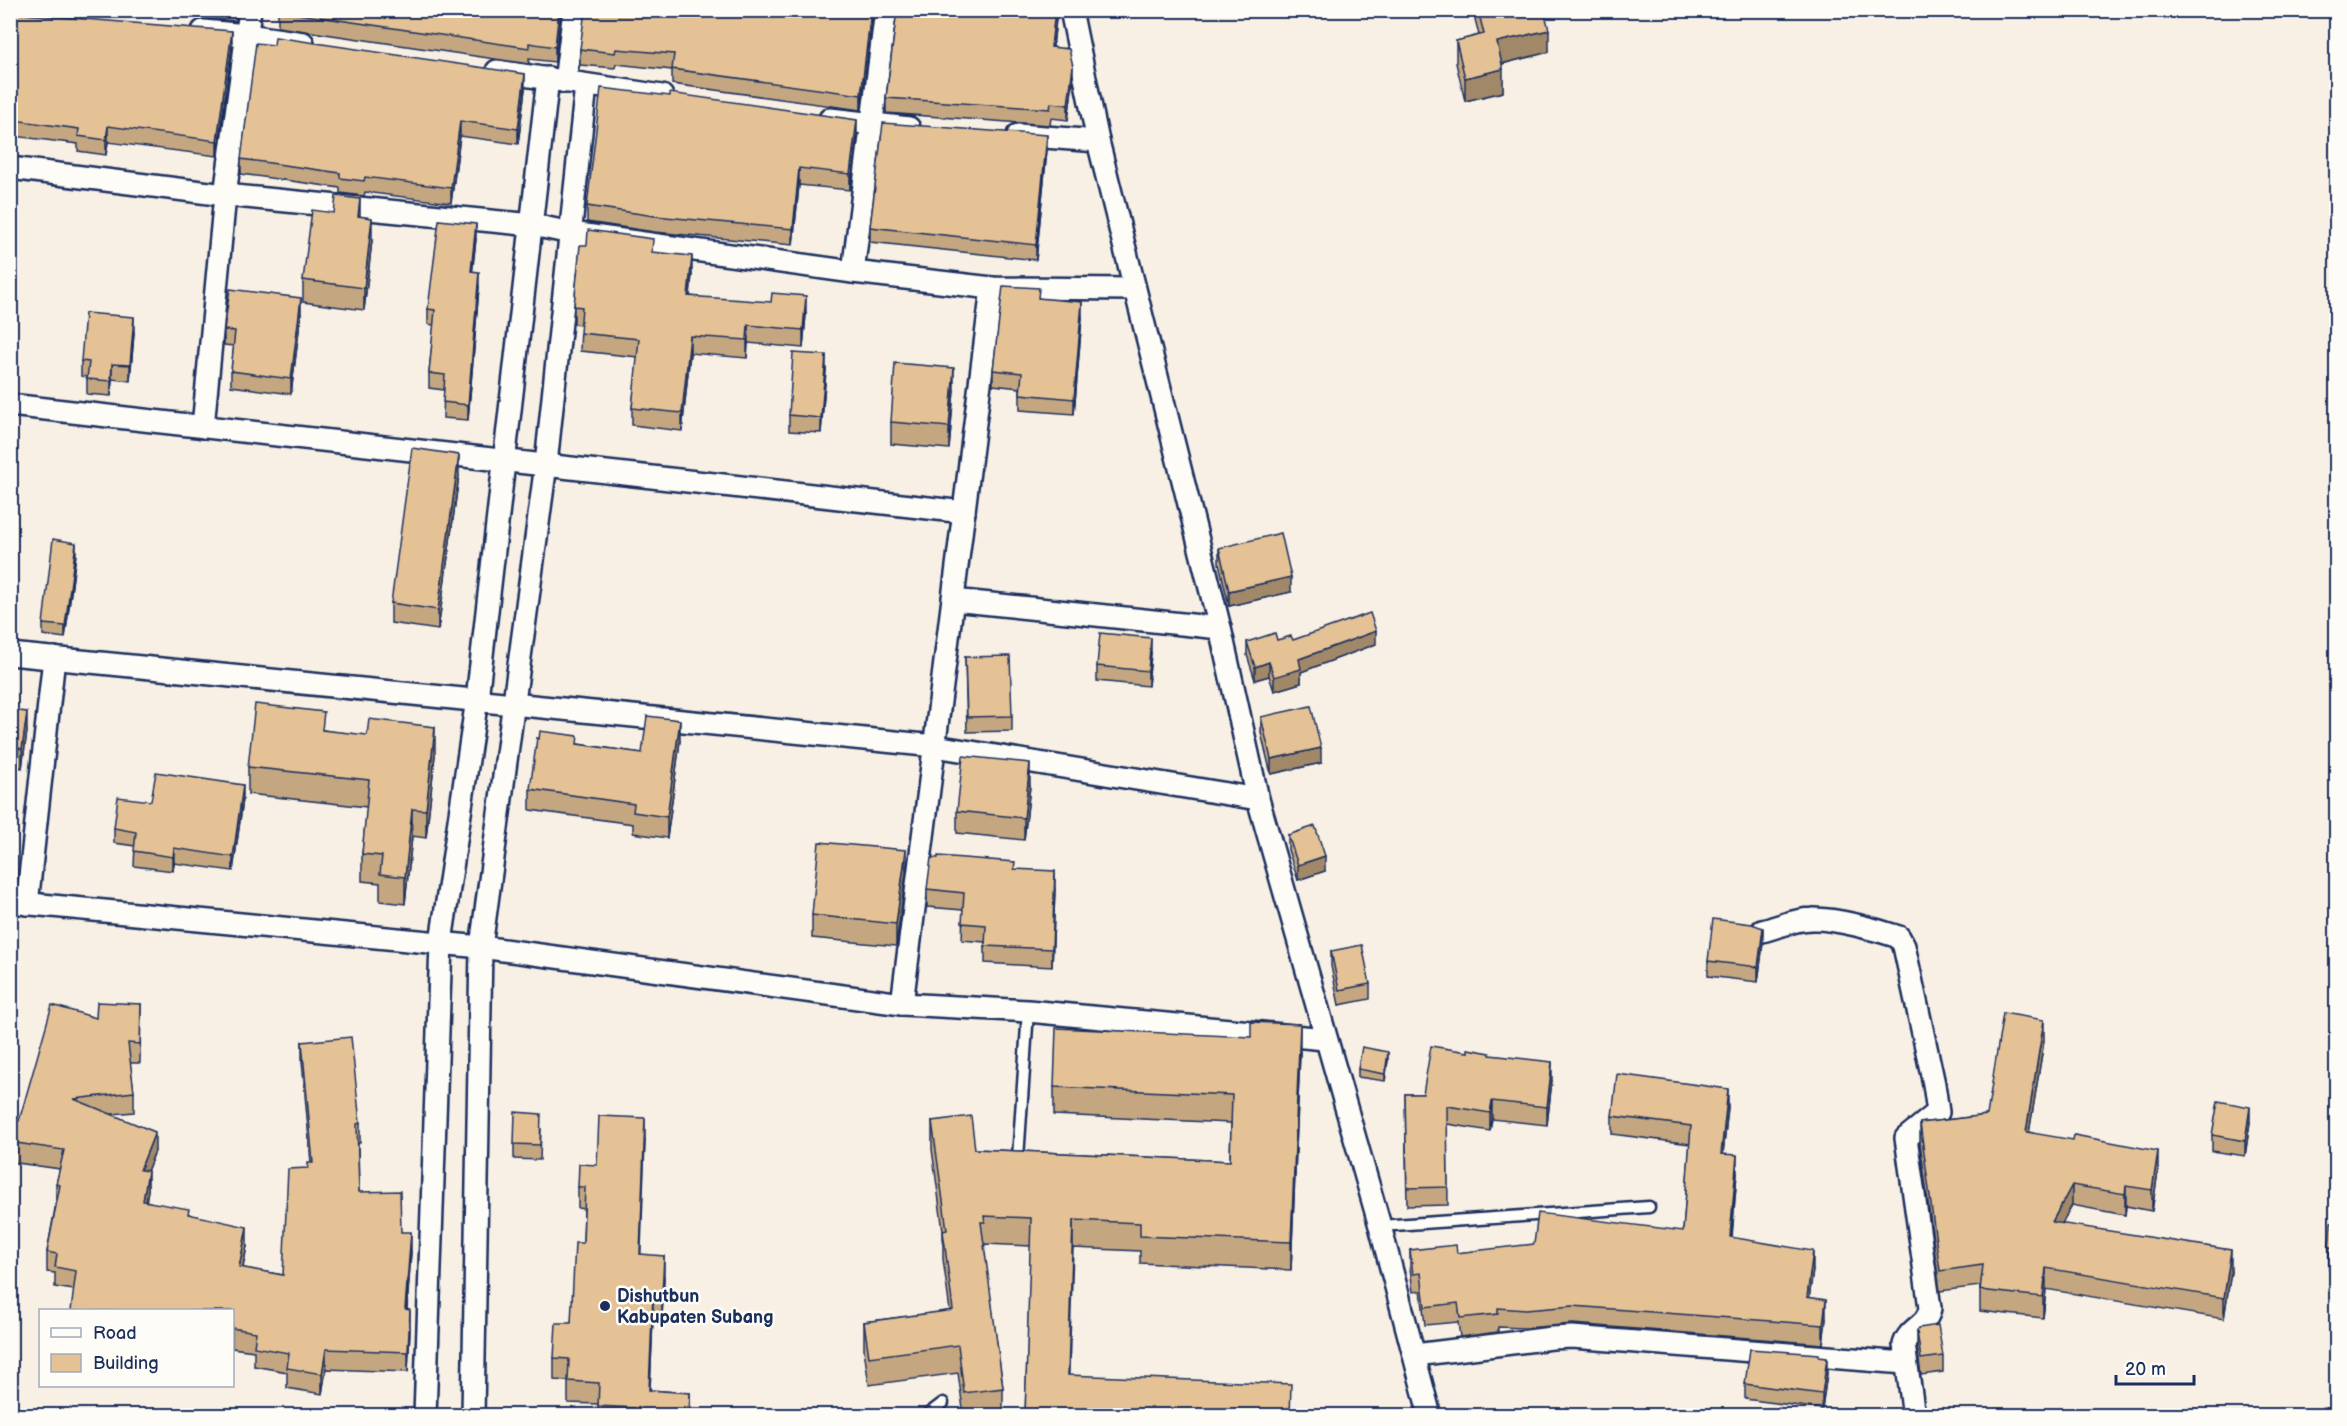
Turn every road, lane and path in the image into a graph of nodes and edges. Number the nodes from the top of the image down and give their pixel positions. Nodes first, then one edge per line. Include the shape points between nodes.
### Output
1 (250, 10) edge
2 (574, 10) edge
3 (886, 10) edge
4 (1071, 10) edge
5 (188, 30) edge
6 (247, 34) junction
7 (328, 46) edge
8 (479, 68) edge
9 (566, 82) junction
10 (677, 98) edge
11 (815, 117) edge
12 (873, 125) junction
13 (932, 129) edge
14 (1003, 134) edge
15 (1098, 141) junction
16 (10, 168) edge
17 (225, 195) junction
18 (533, 225) junction
19 (571, 233) junction
20 (853, 272) junction
21 (992, 288) junction
22 (1134, 289) junction
23 (10, 405) edge
24 (203, 427) junction
25 (505, 460) junction
26 (546, 464) junction
27 (964, 512) junction
28 (953, 600) junction
29 (1220, 628) junction
30 (10, 654) edge
31 (54, 658) junction
32 (477, 699) junction
33 (515, 703) junction
34 (935, 746) junction
35 (1258, 799) junction
36 (19, 903) edge
37 (1762, 931) edge
38 (441, 942) junction
39 (481, 947) junction
40 (902, 1004) junction
41 (1028, 1011) junction
42 (1325, 1039) junction
43 (1018, 1158) edge
44 (1649, 1207) dead end
45 (1380, 1226) junction
46 (1415, 1355) junction
47 (1905, 1363) junction
48 (943, 1402) dead end
49 (424, 1416) edge
50 (473, 1416) edge
51 (926, 1416) edge
52 (1430, 1416) edge
53 (1914, 1416) edge

1 - 6 street
2 - 9 street
3 - 12 street
4 - 15 street
5 - 6 street
6 - 7 street
6 - 17 street
8 - 9 street
9 - 10 street
9 - 18 street
9 - 19 street
11 - 12 street
12 - 13 street
12 - 20 street
14 - 15 street
15 - 22 street
16 - 17 street
17 - 18 street
17 - 24 street
18 - 19 street
18 - 25 street
19 - 20 street
19 - 26 street
20 - 21 street
21 - 22 street
21 - 27 street
22 - 29 street
23 - 24 street
24 - 25 street
25 - 26 street
25 - 32 street
26 - 27 street
26 - 33 street
27 - 28 street
28 - 29 street
28 - 34 street
29 - 35 street
30 - 31 street
31 - 32 street
31 - 36 street
32 - 33 street
32 - 38 street
33 - 34 street
33 - 39 street
34 - 35 street
34 - 40 street
35 - 42 street
36 - 38 street
37 - 47 street via 1814,918 1874,929 1899,937 1904,946 1938,1112 1906,1138 1930,1308 1927,1320 1905,1339
38 - 39 street
38 - 49 street
39 - 40 street
39 - 50 street
40 - 41 street
41 - 42 street
41 - 43 lane
42 - 45 street
44 - 45 lane
45 - 46 street
46 - 47 street via 1572,1337
46 - 52 street
47 - 53 street
48 - 51 lane

